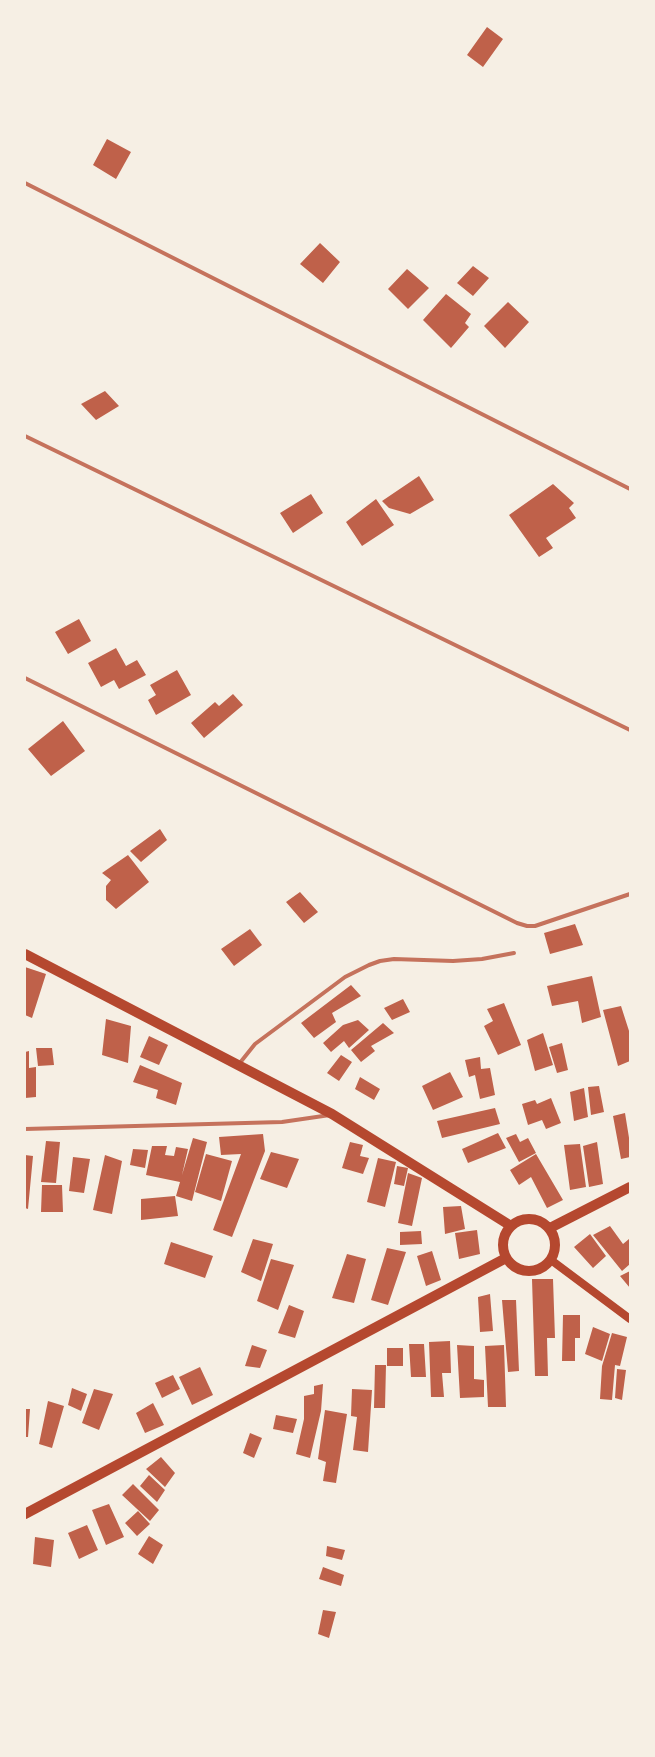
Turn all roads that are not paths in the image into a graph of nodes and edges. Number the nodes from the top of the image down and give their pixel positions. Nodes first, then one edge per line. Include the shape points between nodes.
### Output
1 (25, 183) edge
2 (25, 436) edge
3 (630, 489) edge
4 (25, 678) edge
5 (630, 730) edge
6 (630, 894) edge
7 (514, 953) dead end
8 (25, 954) edge
9 (238, 1066) junction
10 (332, 1114) junction
11 (25, 1129) edge
12 (630, 1188) edge
13 (511, 1226) junction
14 (550, 1228) junction
15 (506, 1258) junction
16 (550, 1260) junction
17 (630, 1319) edge
18 (25, 1514) edge

1 - 3 street
2 - 5 street
4 - 6 street via 517,923 535,926
7 - 9 street via 453,962 394,959 369,965 345,977 254,1044
8 - 9 main road
9 - 10 main road
10 - 11 street via 282,1122
10 - 13 main road
12 - 14 main road
13 - 14 main road via 527,1218 543,1222
13 - 15 main road via 503,1241
14 - 16 main road via 556,1244
15 - 16 main road via 519,1269 528,1271 536,1270
15 - 18 main road
16 - 17 main road

